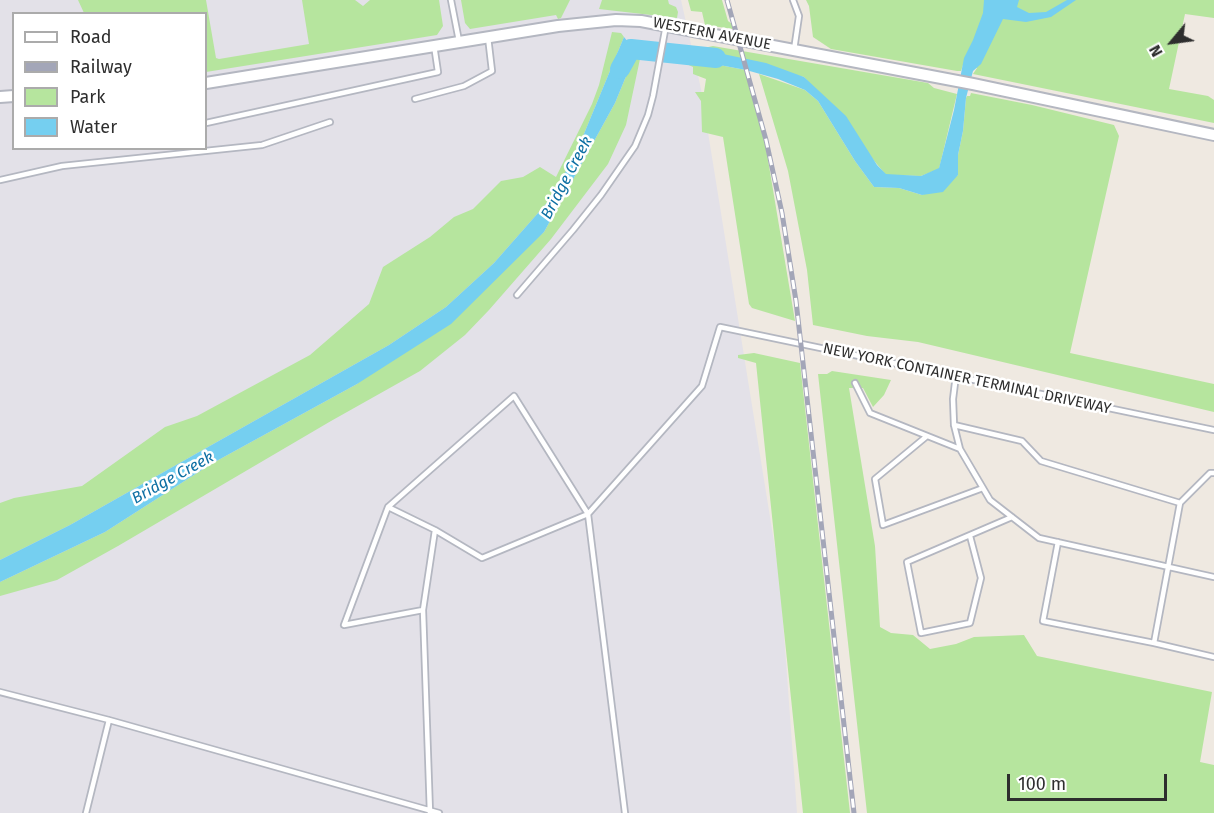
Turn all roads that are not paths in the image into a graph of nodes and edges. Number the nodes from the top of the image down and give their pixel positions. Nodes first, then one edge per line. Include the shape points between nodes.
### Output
1 (451, 0) edge
2 (794, 0) edge
3 (666, 25) junction
4 (488, 37) junction
5 (459, 41) junction
6 (434, 45) junction
7 (794, 50) junction
8 (207, 83) edge
9 (415, 99) dead end
10 (330, 122) dead end
11 (207, 123) edge
12 (1214, 135) edge
13 (0, 180) edge
14 (517, 295) dead end
15 (956, 375) junction
16 (855, 383) dead end
17 (954, 425) junction
18 (1214, 430) edge
19 (927, 436) junction
20 (960, 449) junction
21 (1214, 473) edge
22 (983, 488) junction
23 (1180, 503) junction
24 (388, 507) junction
25 (588, 514) junction
26 (1012, 517) junction
27 (435, 530) junction
28 (969, 536) junction
29 (1058, 542) junction
30 (1169, 567) junction
31 (1214, 577) edge
32 (423, 610) junction
33 (1154, 643) junction
34 (1214, 657) edge
35 (0, 692) edge
36 (109, 720) junction
37 (431, 812) edge
38 (86, 813) edge
39 (439, 813) edge
40 (625, 813) edge

1 - 5 lane
2 - 7 lane via 799,16
3 - 4 street, WESTERN AVENUE via 616,20
3 - 7 street, WESTERN AVENUE
3 - 14 lane via 648,115 628,158
4 - 5 street, WESTERN AVENUE
4 - 9 lane via 492,71 464,86
5 - 6 street, WESTERN AVENUE
6 - 8 street, WESTERN AVENUE
6 - 11 lane via 438,72
7 - 12 street, WESTERN AVENUE
10 - 13 lane via 261,145 62,166
15 - 17 lane
15 - 18 lane, NEW YORK CONTAINER TERMINAL DRIVEWAY
15 - 25 lane, NEW YORK CONTAINER TERMINAL DRIVEWAY via 720,327 702,386
16 - 19 lane via 870,413
17 - 20 lane
17 - 23 lane via 1022,441 1041,461
19 - 20 lane
19 - 22 lane via 875,478 883,525
20 - 22 lane
21 - 23 lane
22 - 26 lane via 990,500
23 - 30 lane
24 - 25 lane via 514,396
24 - 27 lane
24 - 32 lane via 344,624
25 - 27 lane via 482,558
25 - 40 lane
26 - 28 lane
26 - 29 lane via 1039,538
27 - 32 lane
28 - 28 lane via 907,562 921,633 970,623 981,578
29 - 30 lane
29 - 33 lane via 1043,621
30 - 31 lane
30 - 33 lane
32 - 37 lane
33 - 34 lane
35 - 36 lane
36 - 37 lane
36 - 38 lane
37 - 39 lane

